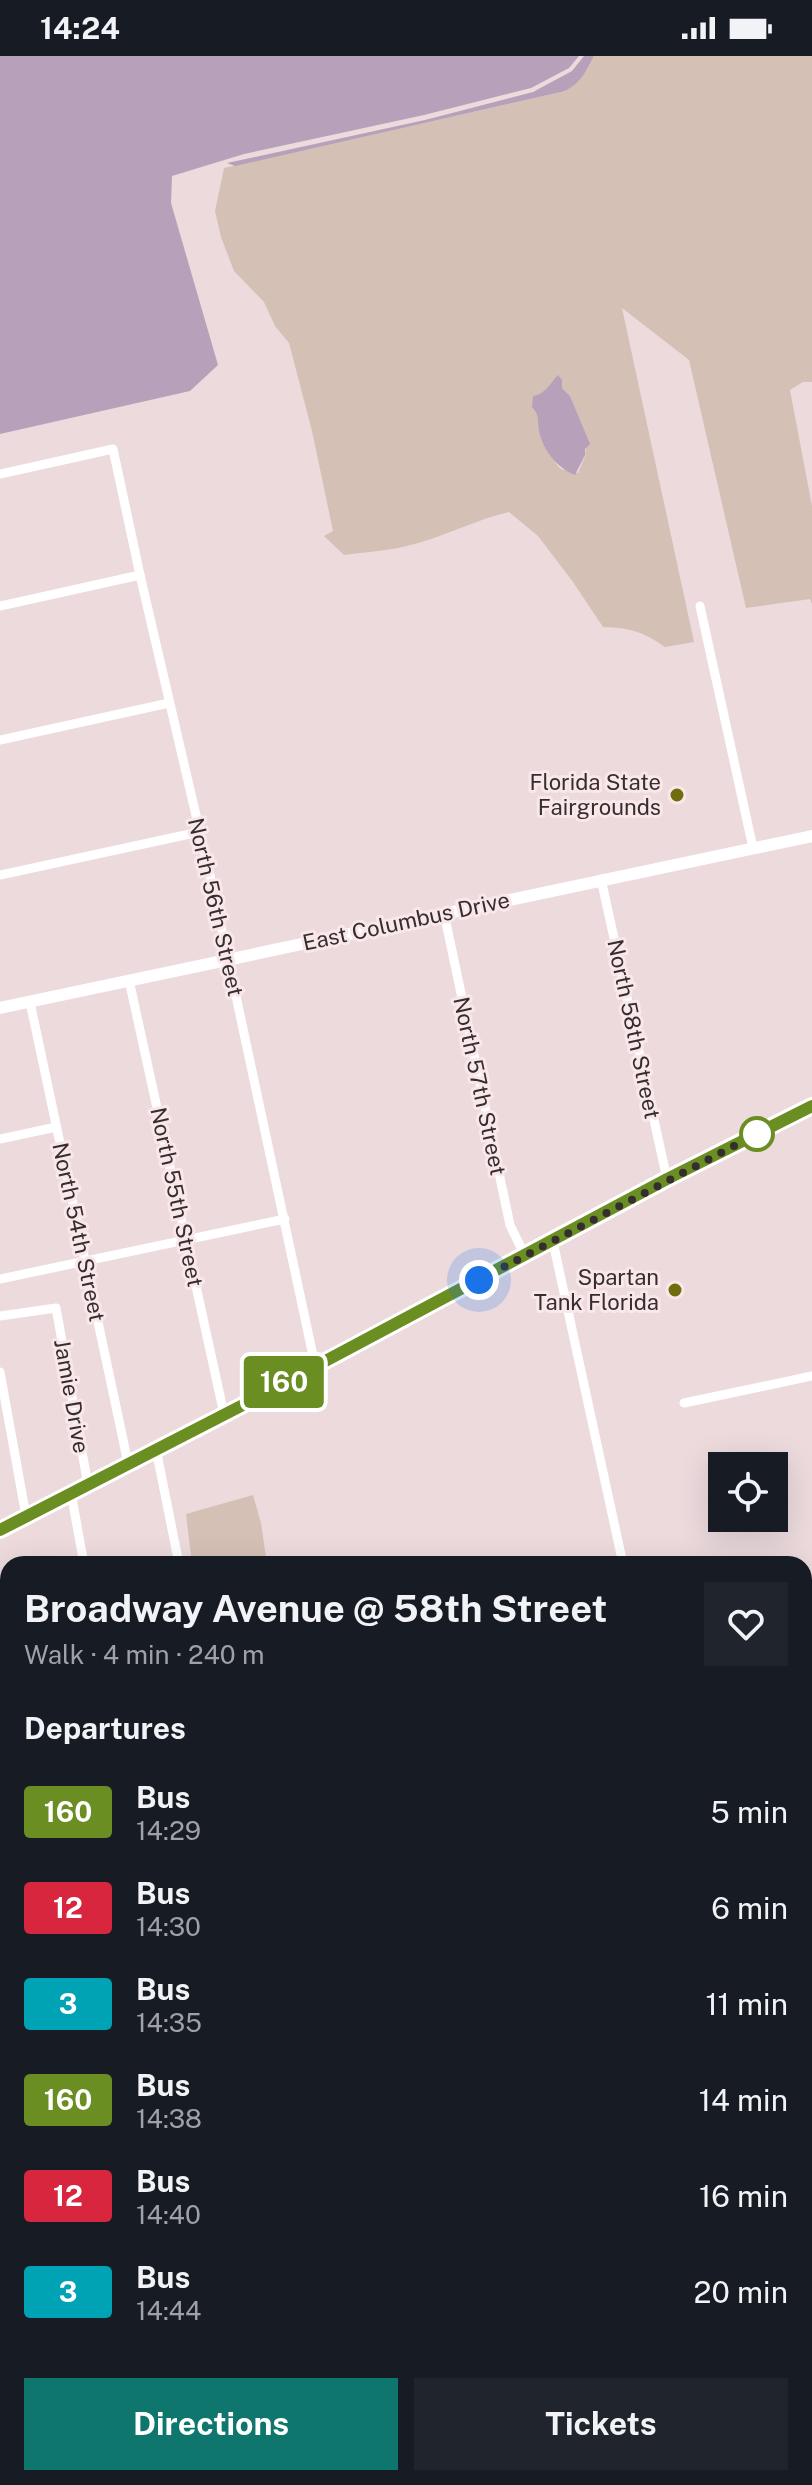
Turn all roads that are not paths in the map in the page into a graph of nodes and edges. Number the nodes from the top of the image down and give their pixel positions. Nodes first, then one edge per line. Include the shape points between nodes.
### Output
1 (0, 474) edge
2 (140, 575) junction
3 (0, 606) edge
4 (700, 606) dead end
5 (169, 703) junction
6 (0, 740) edge
7 (199, 832) junction
8 (812, 836) edge
9 (753, 848) junction
10 (0, 875) edge
11 (601, 879) junction
12 (444, 913) junction
13 (229, 959) junction
14 (129, 980) junction
15 (30, 1002) junction
16 (0, 1008) edge
17 (812, 1106) edge
18 (56, 1127) junction
19 (0, 1139) edge
20 (667, 1179) junction
21 (285, 1219) junction
22 (186, 1240) junction
23 (553, 1242) junction
24 (525, 1256) junction
25 (85, 1261) junction
26 (0, 1279) edge
27 (0, 1316) edge
28 (315, 1365) junction
29 (0, 1372) edge
30 (812, 1376) edge
31 (684, 1403) dead end
32 (224, 1414) junction
33 (156, 1449) junction
34 (128, 1463) junction
35 (88, 1485) junction
36 (71, 1493) junction
37 (26, 1516) junction
38 (0, 1530) edge
39 (83, 1556) edge
40 (177, 1556) edge
41 (621, 1556) edge

1 - 2 street, North 56th Street via 113,449
2 - 3 street
2 - 5 street, North 56th Street
4 - 9 street
5 - 6 street
5 - 7 street, North 56th Street
7 - 10 street
7 - 13 street, North 56th Street
8 - 9 street, East Columbus Drive
9 - 11 street, East Columbus Drive
11 - 12 street, East Columbus Drive
11 - 20 street, North 58th Street
12 - 13 street, East Columbus Drive
12 - 24 street, North 57th Street via 510,1225
13 - 14 street, East Columbus Drive
13 - 21 street, North 56th Street
14 - 15 street, East Columbus Drive
14 - 22 street, North 55th Street
15 - 16 street, East Columbus Drive
15 - 18 street, North 54th Street
17 - 20 street
18 - 19 street
18 - 25 street, North 54th Street
20 - 23 street
21 - 22 street
21 - 28 street, North 56th Street
22 - 25 street
22 - 32 street, North 55th Street
23 - 24 street
23 - 41 street
24 - 28 street
25 - 26 street
25 - 34 street, North 54th Street
27 - 35 street, Jamie Drive via 56,1308
28 - 32 street
29 - 37 street
30 - 31 street
32 - 33 street
33 - 34 street
33 - 40 street
34 - 35 street
35 - 36 street
36 - 37 street
36 - 39 street
37 - 38 street

